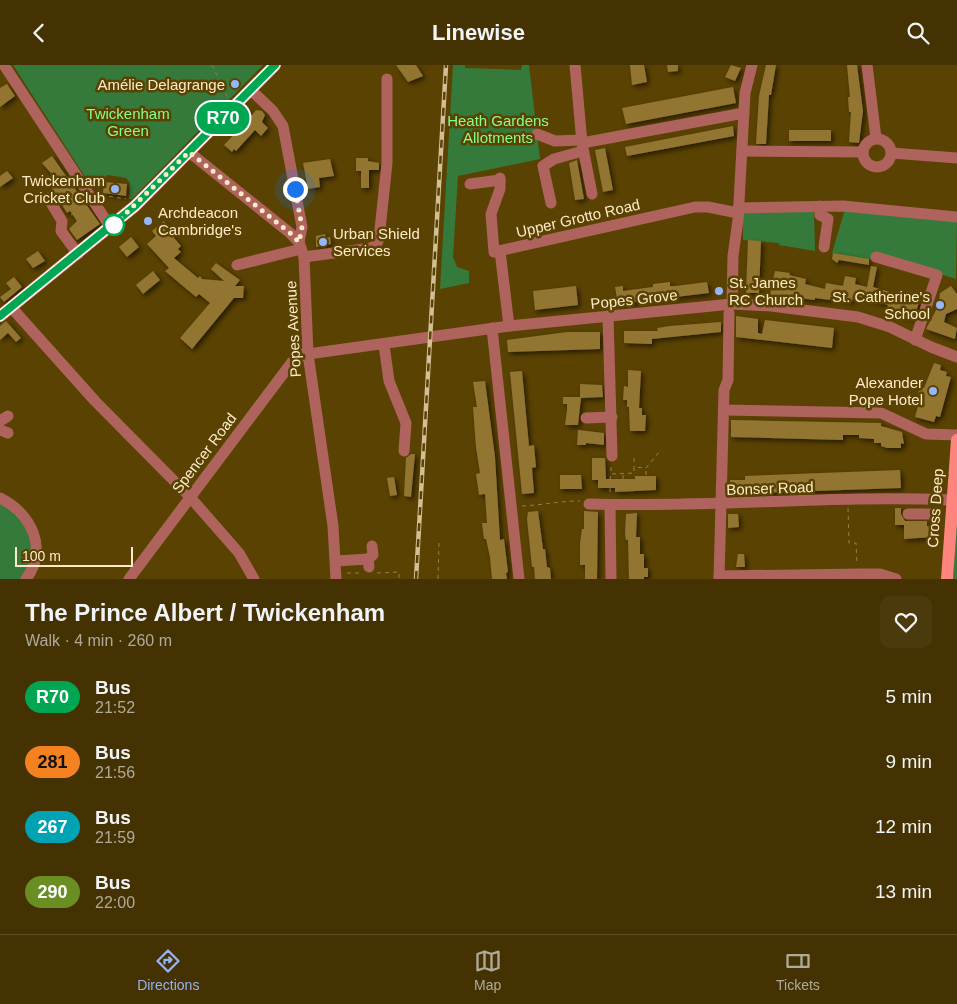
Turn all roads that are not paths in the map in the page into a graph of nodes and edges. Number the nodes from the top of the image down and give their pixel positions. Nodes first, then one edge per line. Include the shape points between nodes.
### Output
1 (4, 65) edge
2 (275, 65) edge
3 (575, 65) edge
4 (752, 65) edge
5 (868, 65) edge
6 (388, 79) dead end
7 (251, 90) junction
8 (744, 113) junction
9 (537, 134) dead end
10 (876, 138) junction
11 (582, 145) junction
12 (742, 151) junction
13 (189, 152) junction
14 (863, 153) junction
15 (892, 153) junction
16 (957, 158) edge
17 (470, 184) dead end
18 (592, 194) dead end
19 (48, 198) dead end
20 (551, 203) dead end
21 (820, 207) junction
22 (738, 210) junction
23 (957, 217) edge
24 (111, 228) junction
25 (824, 247) dead end
26 (301, 249) junction
27 (500, 251) junction
28 (78, 254) junction
29 (876, 257) dead end
30 (238, 265) dead end
31 (11, 307) junction
32 (731, 309) junction
33 (0, 316) edge
34 (608, 316) junction
35 (510, 326) junction
36 (492, 328) junction
37 (915, 340) junction
38 (384, 345) junction
39 (308, 352) junction
40 (957, 357) edge
41 (724, 410) junction
42 (612, 417) junction
43 (586, 418) dead end
44 (957, 435) edge
45 (957, 440) edge
46 (404, 451) dead end
47 (612, 460) road end
48 (190, 497) junction
49 (0, 498) edge
50 (937, 500) junction
51 (952, 500) junction
52 (589, 504) road end
53 (610, 505) junction
54 (721, 505) junction
55 (908, 513) dead end
56 (372, 546) dead end
57 (336, 561) junction
58 (718, 578) edge
59 (26, 579) edge
60 (129, 579) edge
61 (254, 579) edge
62 (336, 579) edge
63 (519, 579) edge
64 (611, 579) edge
65 (896, 579) edge
66 (947, 579) edge

1 - 24 street
2 - 7 main road
3 - 11 street
4 - 8 street
5 - 10 street
6 - 26 street via 387,163 376,245 371,248
7 - 13 main road via 204,142
7 - 26 street, Popes Avenue via 283,126 302,227
8 - 11 street
8 - 12 street
9 - 11 street via 555,141
10 - 14 street via 868,142
10 - 15 street via 886,141
11 - 18 street
11 - 20 street via 543,166
12 - 14 street
12 - 22 street
13 - 24 main road
13 - 26 street via 290,233
14 - 15 street via 868,163 879,168 890,160
15 - 16 street
17 - 27 street via 500,179 498,208 491,214 494,252
19 - 28 street via 62,221 61,231
21 - 22 street, Upper Grotto Road
21 - 23 street, Upper Grotto Road via 884,209
21 - 25 street via 820,215 828,219
22 - 27 street, Upper Grotto Road via 695,207
22 - 32 street
24 - 28 main road
26 - 30 street
26 - 39 street, Popes Avenue
27 - 35 street, Upper Grotto Road
28 - 31 main road
29 - 37 street via 936,275
31 - 33 main road
31 - 48 street via 95,401
32 - 34 street, Popes Grove
32 - 37 street, Popes Grove via 771,306 858,317 890,327
32 - 41 street
34 - 35 street, Popes Grove
34 - 42 street
35 - 36 street, Popes Grove
36 - 38 street, Popes Grove
36 - 63 street
37 - 40 street, Popes Grove
38 - 39 street, Popes Grove
38 - 46 street via 389,381 406,423
39 - 48 street, Spencer Road via 292,362
39 - 57 street, Popes Avenue
41 - 44 street via 881,413 926,434
41 - 54 street
42 - 43 street
42 - 47 street
45 - 51 main road, Cross Deep
48 - 60 street, Spencer Road
48 - 61 street via 239,553
49 - 59 street via 16,506 36,534 35,567
50 - 51 street, Bonser Road
50 - 54 street, Bonser Road via 907,498
50 - 55 street via 935,518
51 - 66 main road, Cross Deep
52 - 53 street, Bonser Road
53 - 54 street, Bonser Road
53 - 64 street
54 - 58 street
56 - 57 street via 373,555 369,563
57 - 62 street, Popes Avenue
58 - 65 street via 858,574

